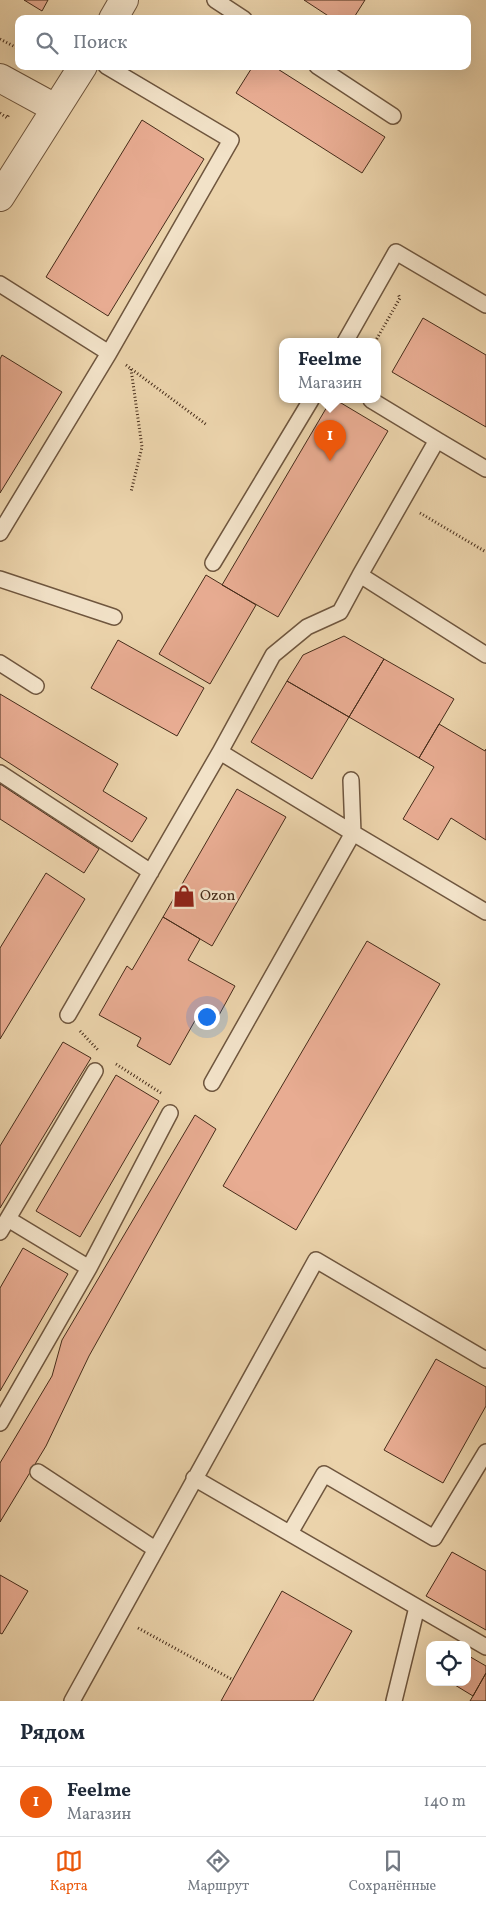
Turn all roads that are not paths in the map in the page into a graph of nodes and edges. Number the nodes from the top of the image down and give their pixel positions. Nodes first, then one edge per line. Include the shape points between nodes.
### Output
1 (124, 0) edge
2 (215, 0) edge
3 (115, 15) edge
4 (238, 15) edge
5 (80, 70) edge
6 (113, 70) edge
7 (323, 70) edge
8 (0, 78) edge
9 (55, 108) junction
10 (393, 116) dead end
11 (0, 197) edge
12 (0, 284) edge
13 (486, 305) edge
14 (346, 338) edge
15 (109, 353) junction
16 (309, 403) edge
17 (376, 403) edge
18 (438, 440) junction
19 (486, 469) edge
20 (0, 533) edge
21 (212, 563) dead end
22 (360, 575) junction
23 (0, 579) edge
24 (114, 617) dead end
25 (486, 655) edge
26 (0, 663) edge
27 (36, 686) dead end
28 (220, 752) junction
29 (0, 774) edge
30 (351, 780) dead end
31 (352, 833) junction
32 (151, 872) junction
33 (486, 912) edge
34 (68, 1014) road end
35 (95, 1071) road end
36 (212, 1083) dead end
37 (170, 1113) road end
38 (4, 1225) edge
39 (89, 1268) junction
40 (486, 1360) edge
41 (0, 1422) edge
42 (486, 1452) edge
43 (38, 1472) dead end
44 (194, 1478) junction
45 (290, 1534) junction
46 (156, 1549) junction
47 (417, 1607) junction
48 (486, 1647) edge
49 (72, 1701) edge
50 (394, 1701) edge

1 - 3 street
2 - 4 lane
5 - 9 street
6 - 15 lane via 231,140
7 - 10 lane
8 - 9 street
9 - 11 street
12 - 15 lane
13 - 14 lane via 396,252
15 - 20 lane
16 - 21 lane
17 - 18 lane
18 - 19 lane
18 - 22 lane
22 - 25 lane
22 - 28 lane via 340,612 308,627 273,655
23 - 24 lane
26 - 27 lane
28 - 31 lane
28 - 32 lane
29 - 32 lane
30 - 31 lane
31 - 33 lane
31 - 36 lane
32 - 34 lane
35 - 38 lane
37 - 39 lane
38 - 39 lane
39 - 41 lane
40 - 44 lane via 316,1260
42 - 45 lane via 434,1538 324,1474
43 - 46 lane
44 - 45 lane
44 - 46 lane
45 - 47 lane
46 - 49 lane
47 - 48 lane
47 - 50 lane

